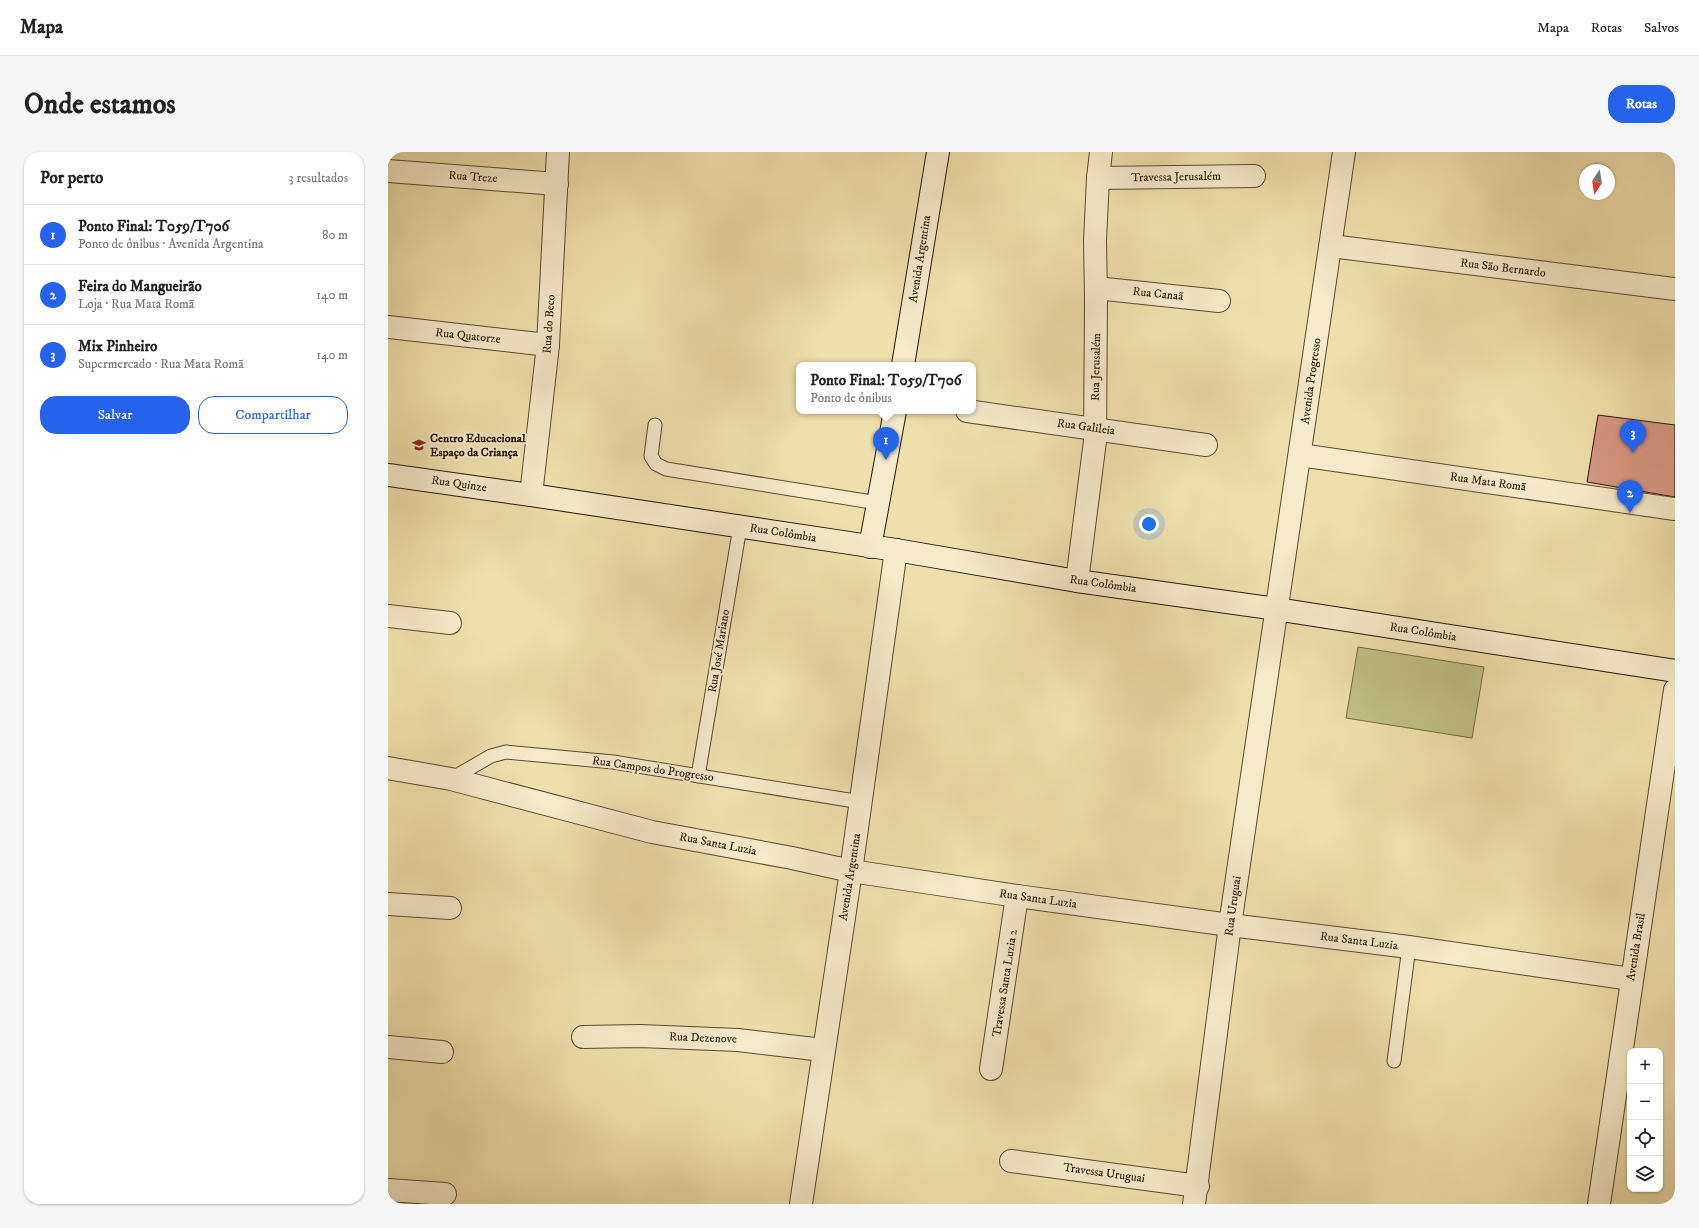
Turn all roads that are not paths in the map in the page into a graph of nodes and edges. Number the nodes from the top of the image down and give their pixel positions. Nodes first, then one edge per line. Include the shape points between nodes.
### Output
1 (558, 152) edge
2 (938, 152) edge
3 (1101, 152) edge
4 (1344, 152) edge
5 (388, 171) edge
6 (1254, 176) dead end
7 (1098, 178) junction
8 (557, 184) junction
9 (1331, 246) junction
10 (1096, 288) junction
11 (1675, 289) edge
12 (1219, 301) dead end
13 (388, 327) edge
14 (548, 345) junction
15 (903, 362) edge
16 (976, 412) edge
17 (894, 414) edge
18 (655, 425) dead end
19 (1095, 428) junction
20 (1206, 445) dead end
21 (1300, 455) junction
22 (388, 475) edge
23 (531, 495) junction
24 (878, 503) junction
25 (1675, 508) edge
26 (740, 526) junction
27 (870, 547) junction
28 (896, 550) junction
29 (1077, 581) junction
30 (1276, 609) junction
31 (388, 616) edge
32 (450, 623) dead end
33 (1675, 671) edge
34 (1675, 690) edge
35 (388, 768) edge
36 (698, 776) junction
37 (451, 780) junction
38 (861, 802) junction
39 (851, 871) junction
40 (1018, 896) junction
41 (388, 904) edge
42 (450, 908) dead end
43 (1230, 925) junction
44 (1410, 947) junction
45 (1631, 979) junction
46 (583, 1037) dead end
47 (388, 1047) edge
48 (823, 1050) junction
49 (442, 1052) dead end
50 (1394, 1061) dead end
51 (991, 1069) dead end
52 (1011, 1161) dead end
53 (388, 1190) edge
54 (445, 1194) dead end
55 (1196, 1195) edge
56 (801, 1204) edge
57 (1599, 1204) edge

1 - 8 street, Rua do Beco
2 - 15 street, Avenida Argentina
3 - 7 street, Rua Jerusalém
4 - 9 street, Avenida Progresso
5 - 8 street, Rua Treze
6 - 7 street, Travessa Jerusalém
7 - 10 street, Rua Jerusalém
8 - 14 street, Rua do Beco
9 - 11 street, Rua São Bernardo
9 - 21 street, Avenida Progresso
10 - 12 street, Rua Canaã
10 - 19 street, Rua Jerusalém
13 - 14 street, Rua Quatorze
14 - 23 street, Rua do Beco
16 - 19 street, Rua Galileia
17 - 24 street
18 - 24 lane via 650,456 656,464 666,469
19 - 20 street, Rua Galileia
19 - 29 street, Rua Jerusalém
21 - 25 street, Rua Mata Romã
21 - 30 street, Avenida Progresso
22 - 23 street, Rua Quinze
23 - 26 street, Rua Colômbia
24 - 27 street
26 - 27 street, Rua Colômbia
26 - 36 lane, Rua José Mariano
27 - 28 street, Rua Colômbia
28 - 29 street, Rua Colômbia
28 - 38 street, Avenida Argentina
29 - 30 street, Rua Colômbia
30 - 33 street, Rua Colômbia
30 - 43 street, Rua Uruguai
31 - 32 street
34 - 45 street, Avenida Brasil
35 - 37 street, Rua Santa Luzia
36 - 37 lane, Rua Campos do Progresso via 613,762 506,752 491,756
36 - 38 lane, Rua Campos do Progresso
37 - 39 street, Rua Santa Luzia via 652,832
38 - 39 street, Avenida Argentina
39 - 40 street, Rua Santa Luzia
39 - 48 street, Avenida Argentina
40 - 43 street, Rua Santa Luzia
40 - 51 street, Travessa Santa Luzia 2
41 - 42 street
43 - 44 street, Rua Santa Luzia
43 - 55 street, Rua Uruguai
44 - 45 street, Rua Santa Luzia
44 - 50 lane
45 - 57 street, Avenida Brasil
46 - 48 street, Rua Dezenove via 640,1036 738,1040
47 - 49 street
48 - 56 street, Avenida Argentina
52 - 55 street, Travessa Uruguai
53 - 54 street

